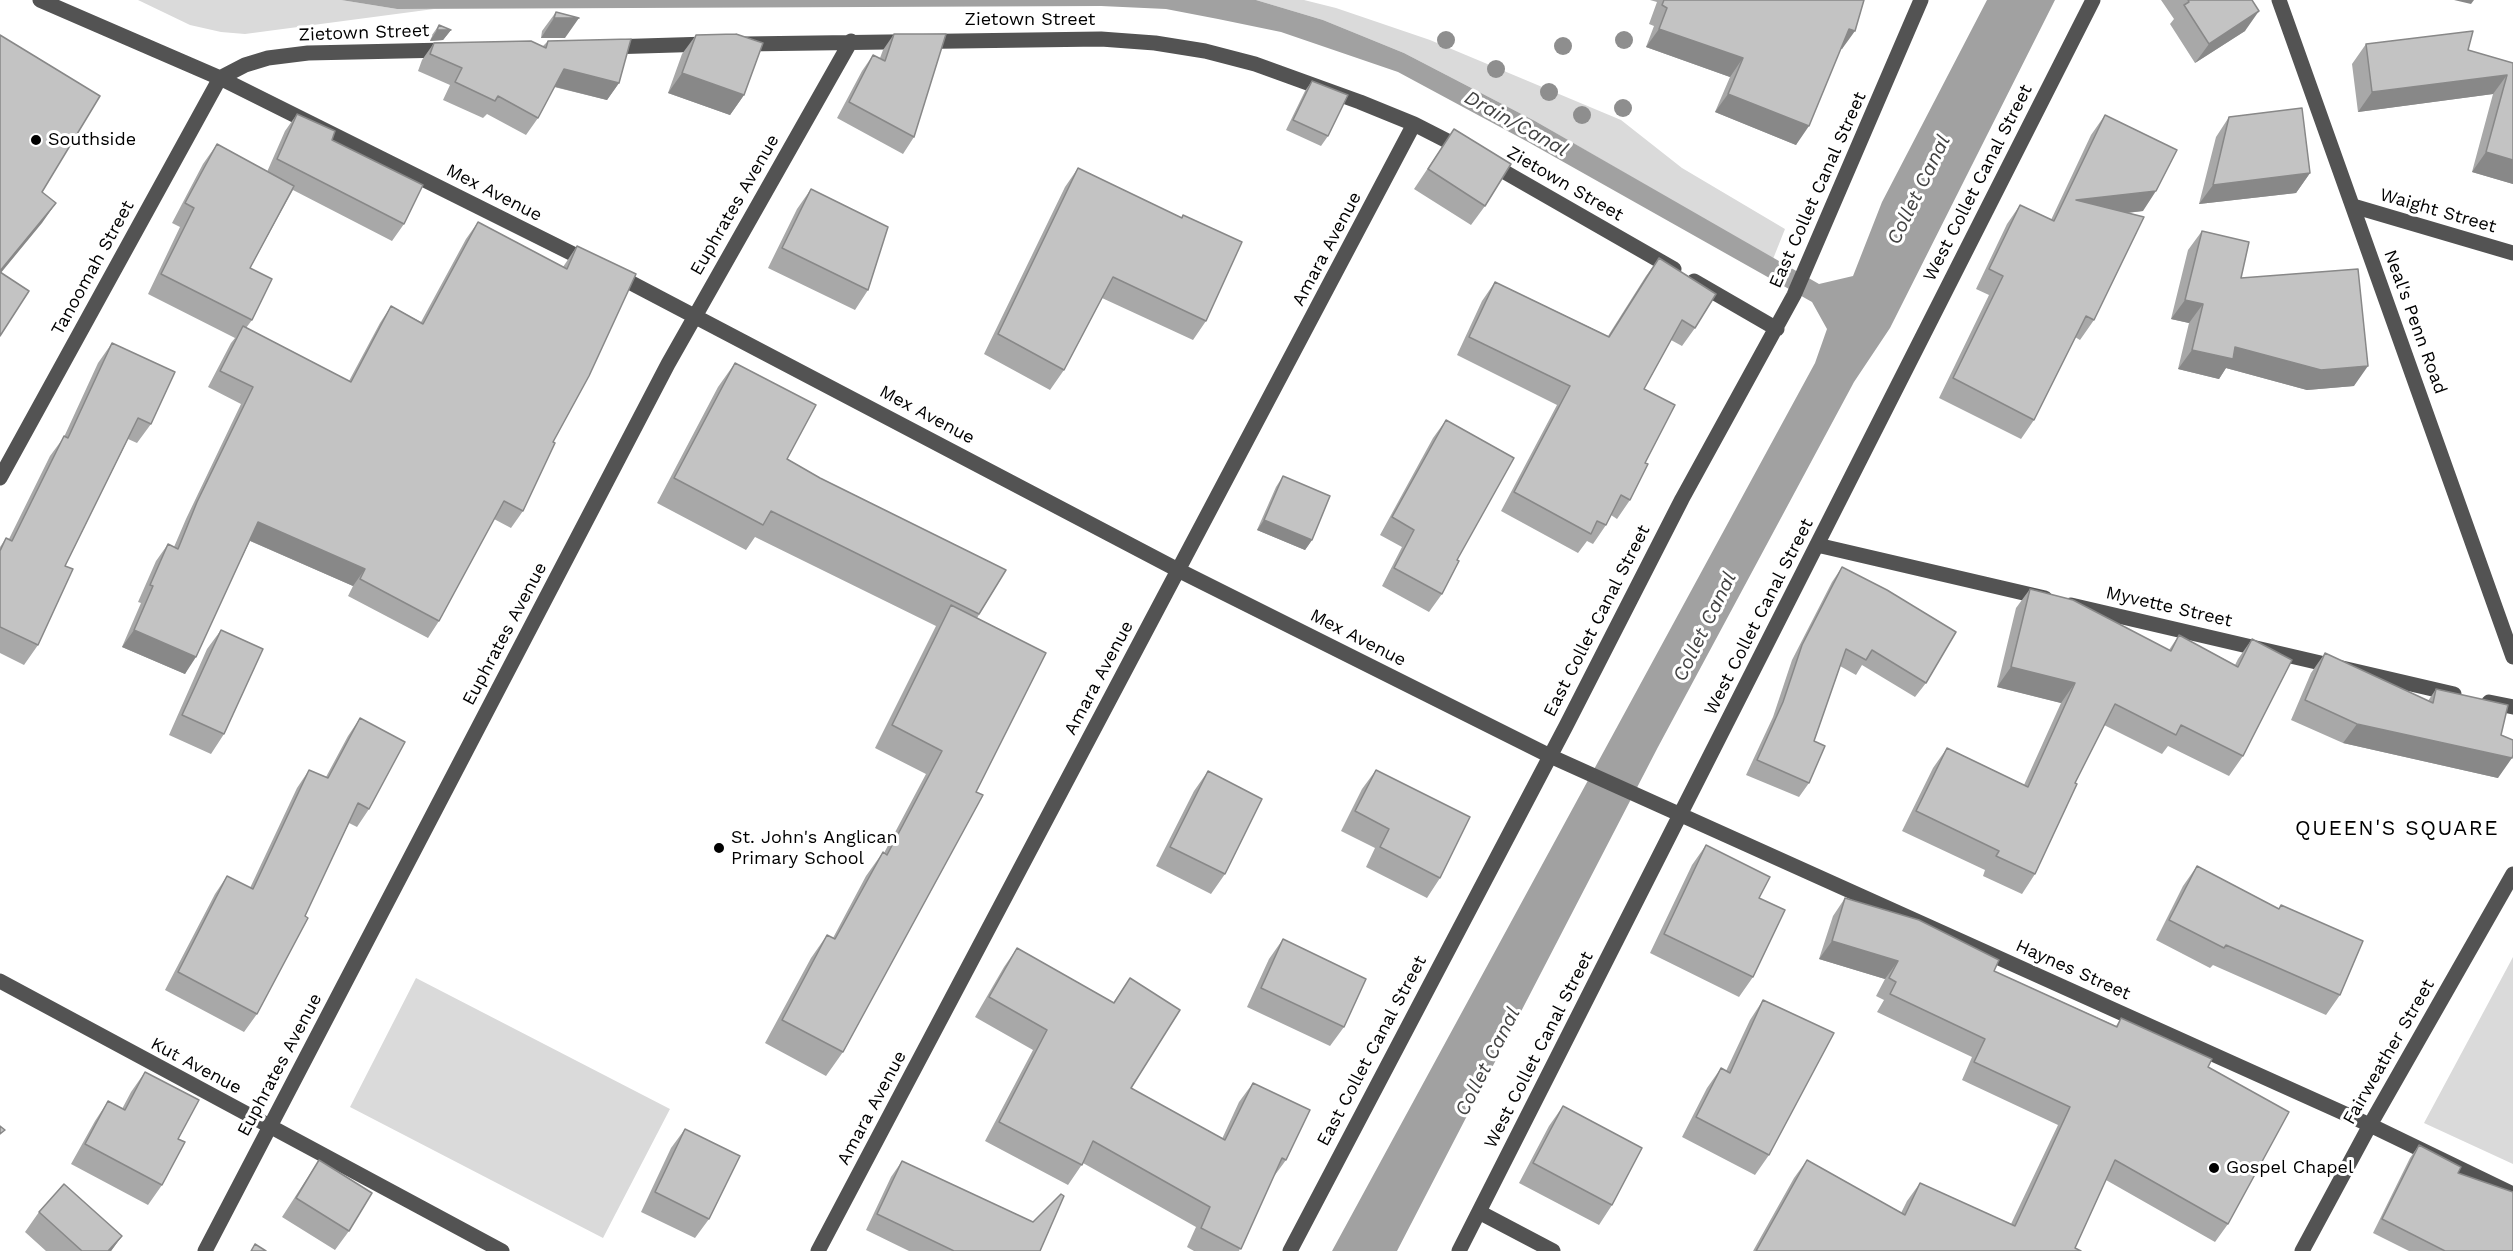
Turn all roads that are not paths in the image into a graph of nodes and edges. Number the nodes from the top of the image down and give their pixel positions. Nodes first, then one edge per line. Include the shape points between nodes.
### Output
1 (40, 0) edge
2 (1921, 0) edge
3 (2093, 0) edge
4 (2279, 0) edge
5 (851, 41) junction
6 (591, 47) edge
7 (462, 50) edge
8 (220, 78) junction
9 (1414, 124) junction
10 (2353, 206) junction
11 (2513, 253) edge
12 (694, 315) junction
13 (1777, 329) junction
14 (0, 478) edge
15 (1817, 545) junction
16 (1178, 570) junction
17 (2513, 657) edge
18 (2513, 707) edge
19 (1550, 756) junction
20 (1615, 786) joint
21 (1680, 814) junction
22 (2513, 874) edge
23 (0, 981) edge
24 (2370, 1125) junction
25 (270, 1127) junction
26 (2513, 1194) edge
27 (1479, 1212) junction
28 (205, 1251) edge
29 (502, 1251) edge
30 (818, 1251) edge
31 (1290, 1251) edge
32 (1460, 1251) edge
33 (1553, 1251) edge
34 (2302, 1251) edge

1 - 8 street, Mex Avenue
2 - 13 street, East Collet Canal Street
3 - 15 street, West Collet Canal Street
4 - 10 street, Neal's Penn Road
5 - 6 street, Zietown Street
5 - 9 street, Zietown Street via 1101,39 1155,43 1255,64
5 - 12 street, Euphrates Avenue
7 - 8 street, Zietown Street via 308,53 268,58
8 - 12 street, Mex Avenue
8 - 14 street, Tanoomah Street
9 - 13 street, Zietown Street
9 - 16 street, Amara Avenue
10 - 11 street, Waight Street
10 - 17 street, Neal's Penn Road
12 - 16 street, Mex Avenue
12 - 25 street, Euphrates Avenue
13 - 19 street, East Collet Canal Street via 1682,499
15 - 18 street, Myvette Street
15 - 21 street, West Collet Canal Street
16 - 19 street, Mex Avenue
16 - 30 street, Amara Avenue
19 - 20 street, Mex Avenue
19 - 31 street, East Collet Canal Street
20 - 21 street, Haynes Street
21 - 24 street, Haynes Street
21 - 27 street, West Collet Canal Street
22 - 24 street, Fairweather Street
23 - 25 street, Kut Avenue
24 - 26 street, Haynes Street
24 - 34 street, Fairweather Street
25 - 28 street, Euphrates Avenue
25 - 29 street, Kut Avenue
27 - 32 street, West Collet Canal Street
27 - 33 street

